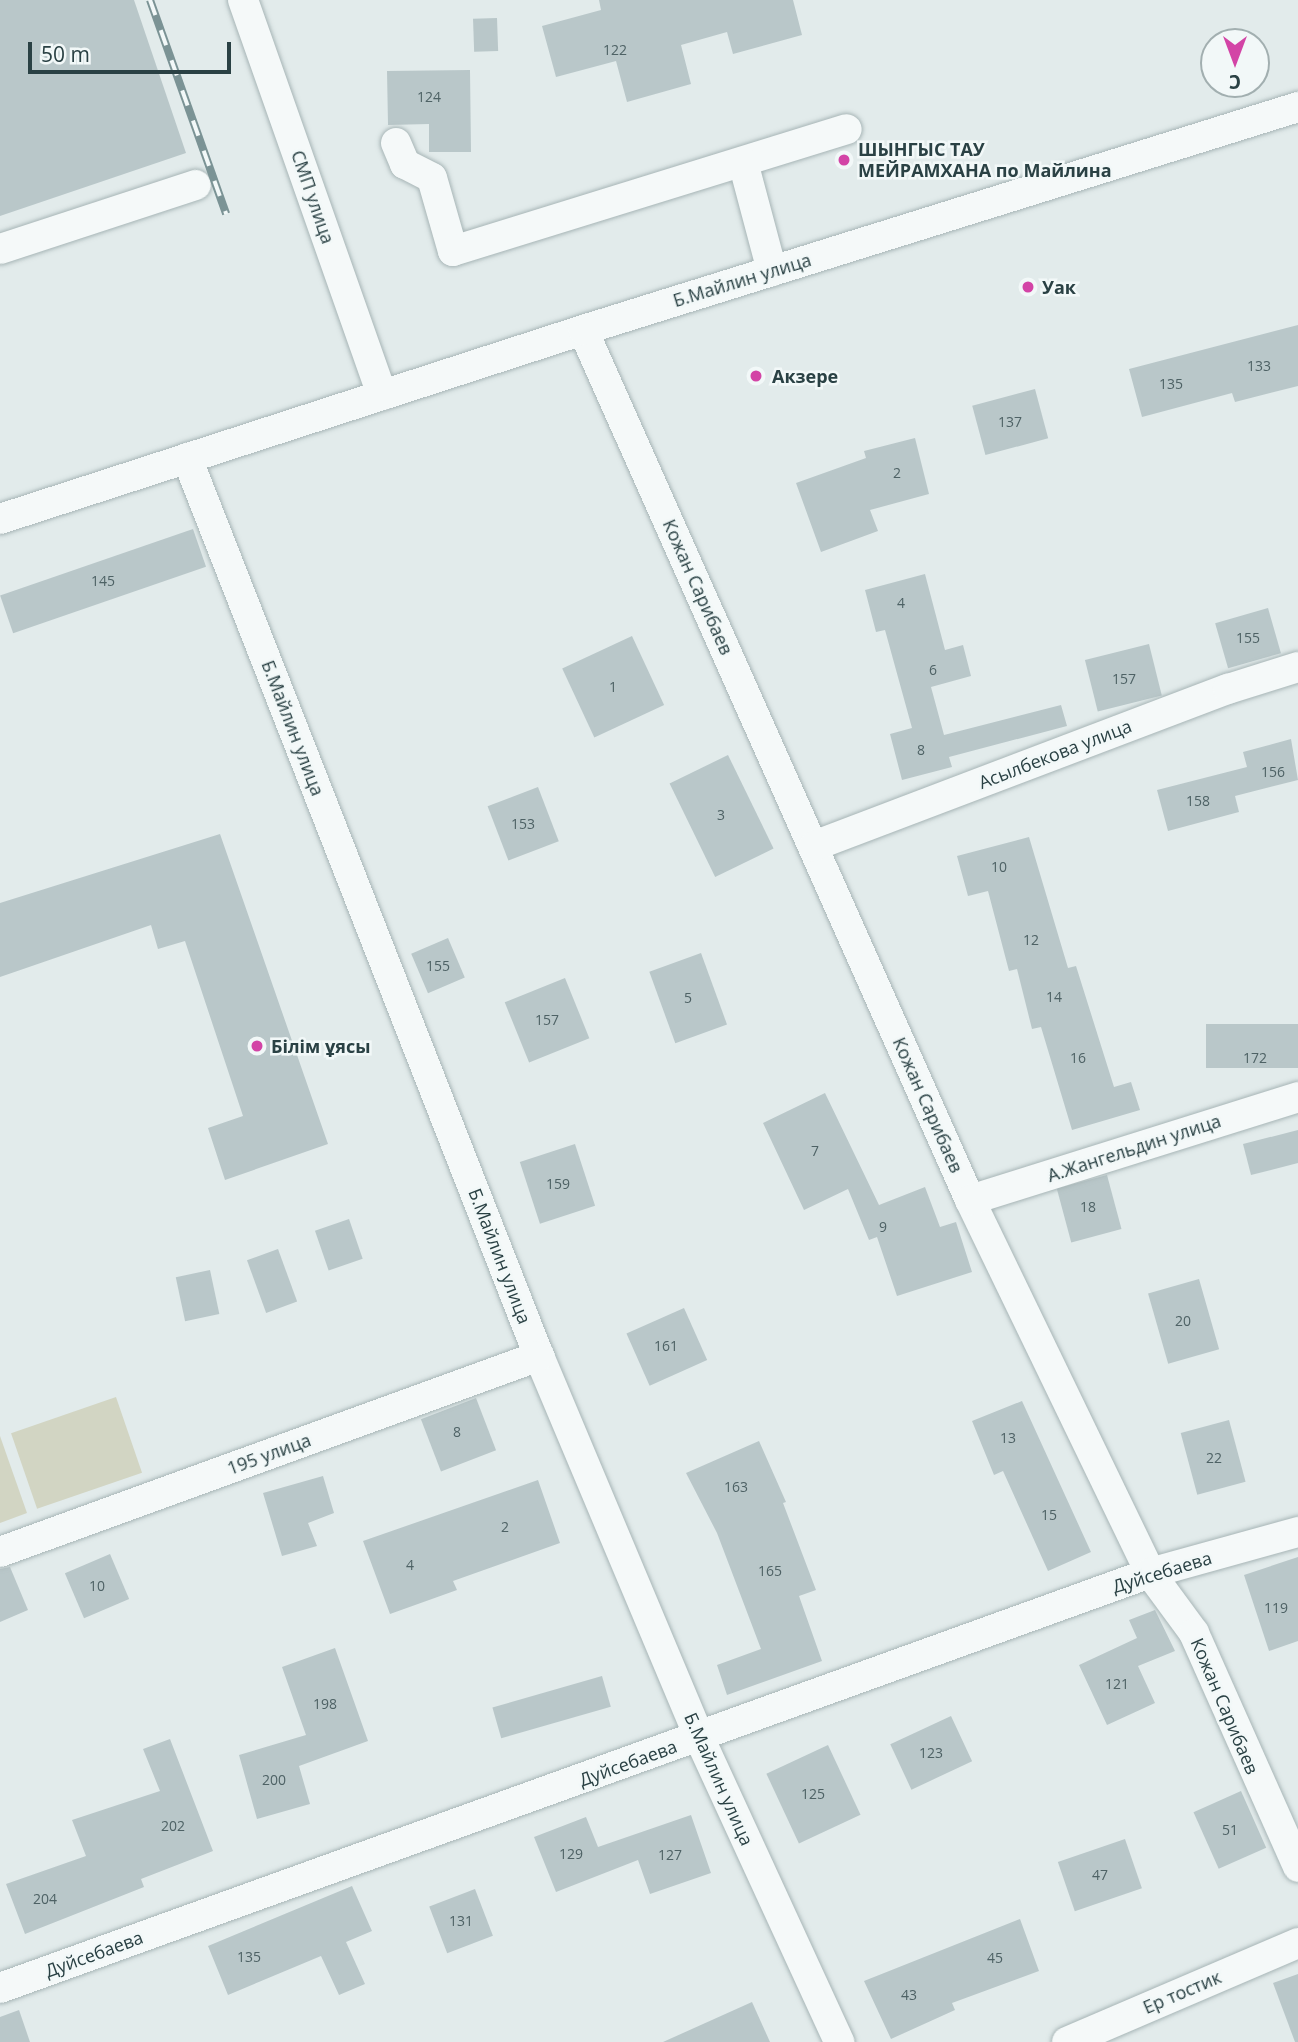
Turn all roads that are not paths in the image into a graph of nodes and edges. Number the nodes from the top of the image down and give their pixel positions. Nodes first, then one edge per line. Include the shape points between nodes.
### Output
1 (243, 0) edge
2 (1298, 107) edge
3 (847, 129) dead end
4 (396, 143) dead end
5 (743, 162) junction
6 (195, 185) dead end
7 (0, 249) edge
8 (772, 271) junction
9 (583, 330) junction
10 (382, 395) junction
11 (187, 458) junction
12 (0, 520) edge
13 (1298, 667) edge
14 (814, 846) junction
15 (1298, 1097) edge
16 (970, 1200) junction
17 (539, 1356) junction
18 (1298, 1532) edge
19 (0, 1552) edge
20 (1150, 1573) junction
21 (699, 1737) junction
22 (1298, 1867) edge
23 (1298, 1942) edge
24 (0, 1988) edge
25 (839, 2042) edge
26 (1067, 2042) edge

1 - 10 street, СМП улица
2 - 8 street, Б.Майлин улица
3 - 5 street
4 - 5 street via 405,164 432,178 453,251
5 - 8 street
6 - 7 street
8 - 9 street, Б.Майлин улица
9 - 10 street, Б.Майлин улица
9 - 14 street, Кожан Сарибаев
10 - 11 street, Б.Майлин улица
11 - 12 street, Б.Майлин улица
11 - 17 street, Б.Майлин улица
13 - 14 street, Асылбекова улица via 1228,689
14 - 16 street, Кожан Сарибаев
15 - 16 street, А.Жангельдин улица
16 - 20 street, Кожан Сарибаев
17 - 19 street, 195 улица
17 - 21 street, Б.Майлин улица
18 - 20 street, Дуйсебаева
20 - 21 street, Дуйсебаева
20 - 22 street, Кожан Сарибаев via 1194,1633
21 - 24 street, Дуйсебаева
21 - 25 street, Б.Майлин улица
23 - 26 street, Ер тостик

